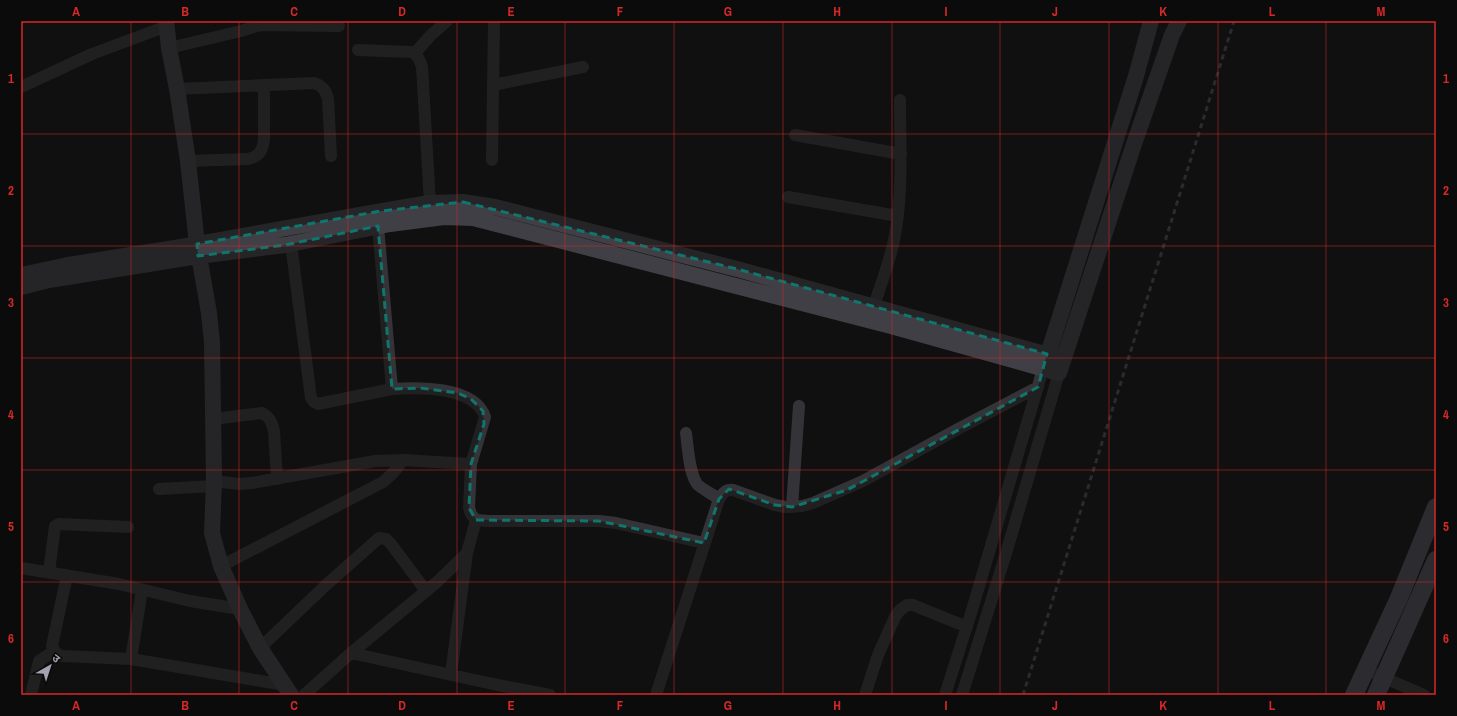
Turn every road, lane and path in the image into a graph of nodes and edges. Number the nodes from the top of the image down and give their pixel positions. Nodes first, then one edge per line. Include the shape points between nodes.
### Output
1 (447, 21) edge
2 (494, 21) edge
3 (1151, 21) edge
4 (1179, 21) edge
5 (316, 23) edge
6 (167, 24) edge
7 (339, 26) dead end
8 (169, 48) junction
9 (358, 50) dead end
10 (415, 53) junction
11 (583, 67) dead end
12 (264, 85) junction
13 (493, 85) junction
14 (21, 87) edge
15 (177, 89) junction
16 (900, 100) dead end
17 (795, 135) dead end
18 (901, 154) junction
19 (331, 156) dead end
20 (492, 160) dead end
21 (188, 161) junction
22 (788, 197) dead end
23 (430, 203) junction
24 (898, 216) junction
25 (378, 226) junction
26 (291, 244) junction
27 (197, 250) junction
28 (21, 275) edge
29 (21, 287) edge
30 (874, 306) junction
31 (1045, 362) junction
32 (1061, 366) junction
33 (1038, 387) junction
34 (392, 389) junction
35 (799, 406) dead end
36 (213, 419) junction
37 (686, 433) dead end
38 (404, 460) junction
39 (471, 464) junction
40 (277, 479) junction
41 (213, 484) junction
42 (159, 489) dead end
43 (719, 499) junction
44 (792, 507) junction
45 (1436, 508) edge
46 (476, 520) junction
47 (128, 527) dead end
48 (704, 543) junction
49 (467, 553) junction
50 (1436, 560) edge
51 (221, 566) junction
52 (21, 568) edge
53 (49, 572) junction
54 (67, 575) junction
55 (142, 590) junction
56 (426, 591) junction
57 (240, 610) junction
58 (967, 627) junction
59 (260, 648) junction
60 (54, 651) junction
61 (351, 653) junction
62 (131, 659) junction
63 (1366, 670) junction
64 (451, 674) junction
65 (1383, 677) junction
66 (288, 690) edge
67 (31, 695) edge
68 (304, 695) edge
69 (550, 695) edge
70 (656, 695) edge
71 (865, 695) edge
72 (945, 695) edge
73 (962, 695) edge
74 (1354, 695) edge
75 (1376, 695) edge
76 (1424, 695) edge

1 - 10 street
2 - 13 street
3 - 31 main road via 1136,76
4 - 32 main road via 1134,144
5 - 7 street
5 - 8 street via 260,25
6 - 8 main road
6 - 14 street via 92,54
8 - 15 main road
9 - 10 street
10 - 23 street via 422,67
11 - 13 street
12 - 15 street
12 - 19 street via 314,83 323,88 328,99
12 - 21 street via 264,139 260,154 247,159
13 - 20 street
15 - 21 main road
16 - 18 street
17 - 18 street
18 - 24 street
21 - 27 main road
22 - 24 street
23 - 27 main road
23 - 30 main road via 463,202 495,207
24 - 30 street via 892,247
25 - 26 main road
25 - 31 main road via 444,217 473,218 891,326
25 - 34 street
26 - 27 main road
26 - 34 street via 314,402 318,404
27 - 28 main road via 68,265
27 - 29 main road
27 - 36 main road via 210,313
30 - 31 main road
31 - 32 main road
31 - 33 street
32 - 73 street
33 - 44 street via 852,487 812,503
33 - 58 street
34 - 39 street via 420,388 458,393 477,403 485,417
35 - 44 street
36 - 40 street via 262,413 267,416 274,431
36 - 41 main road
37 - 43 street via 694,479 702,488
38 - 39 street
38 - 40 street via 375,462
38 - 51 street via 383,482
39 - 46 street via 469,508
40 - 41 street via 252,483
41 - 42 street
41 - 51 main road via 212,533
43 - 44 street via 729,489 775,505
43 - 48 street
45 - 63 main road
46 - 48 street via 599,521
46 - 49 street
47 - 53 street via 59,524 55,526
48 - 70 street
49 - 56 street
49 - 64 street
50 - 65 main road
51 - 57 main road
52 - 53 street
53 - 54 street
54 - 55 street
54 - 60 street via 52,646
55 - 57 street
55 - 62 street
56 - 59 street via 391,544 386,539 378,538
56 - 61 street
57 - 59 main road
58 - 71 street via 913,605 907,605 895,617 878,655
58 - 72 street
59 - 66 main road
60 - 62 street via 62,656
60 - 67 street via 39,661
61 - 64 street
61 - 68 street
62 - 66 street
63 - 65 street
63 - 74 main road
64 - 69 street
65 - 75 main road
65 - 76 street

